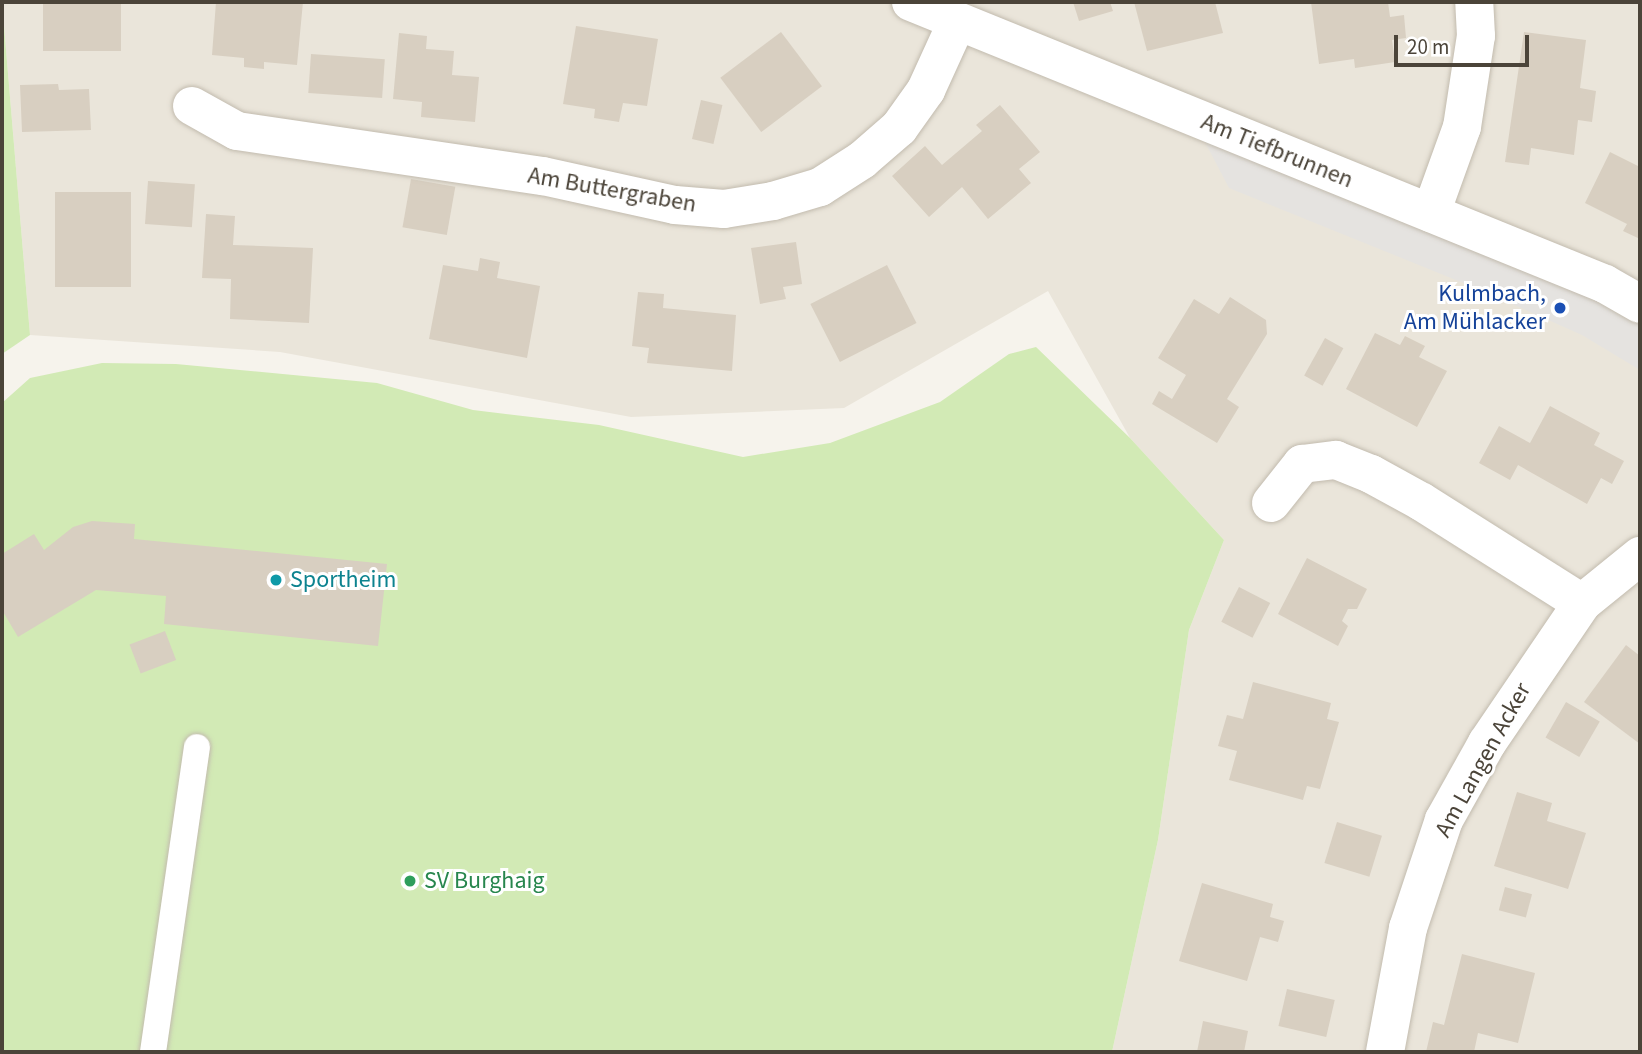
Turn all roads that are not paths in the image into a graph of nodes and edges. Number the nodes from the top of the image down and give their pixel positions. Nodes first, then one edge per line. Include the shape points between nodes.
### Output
1 (911, 2) edge
2 (1474, 2) edge
3 (957, 22) junction
4 (192, 106) dead end
5 (1431, 213) junction
6 (1640, 304) edge
7 (1270, 502) dead end
8 (1640, 555) edge
9 (1581, 603) junction
10 (197, 747) dead end
11 (153, 1052) edge
12 (1385, 1052) edge

1 - 3 street, Am Tiefbrunnen
2 - 5 street via 1476,36 1462,127
3 - 4 street, Am Buttergraben via 926,90 899,128 862,160 820,187 724,209 675,205 543,176 237,131
3 - 5 street, Am Tiefbrunnen
5 - 6 street, Am Tiefbrunnen via 1605,284
7 - 9 street via 1302,464 1336,460 1422,502
8 - 9 street, Am Langen Acker
9 - 12 street, Am Langen Acker via 1501,722 1444,820 1408,928
10 - 11 lane

